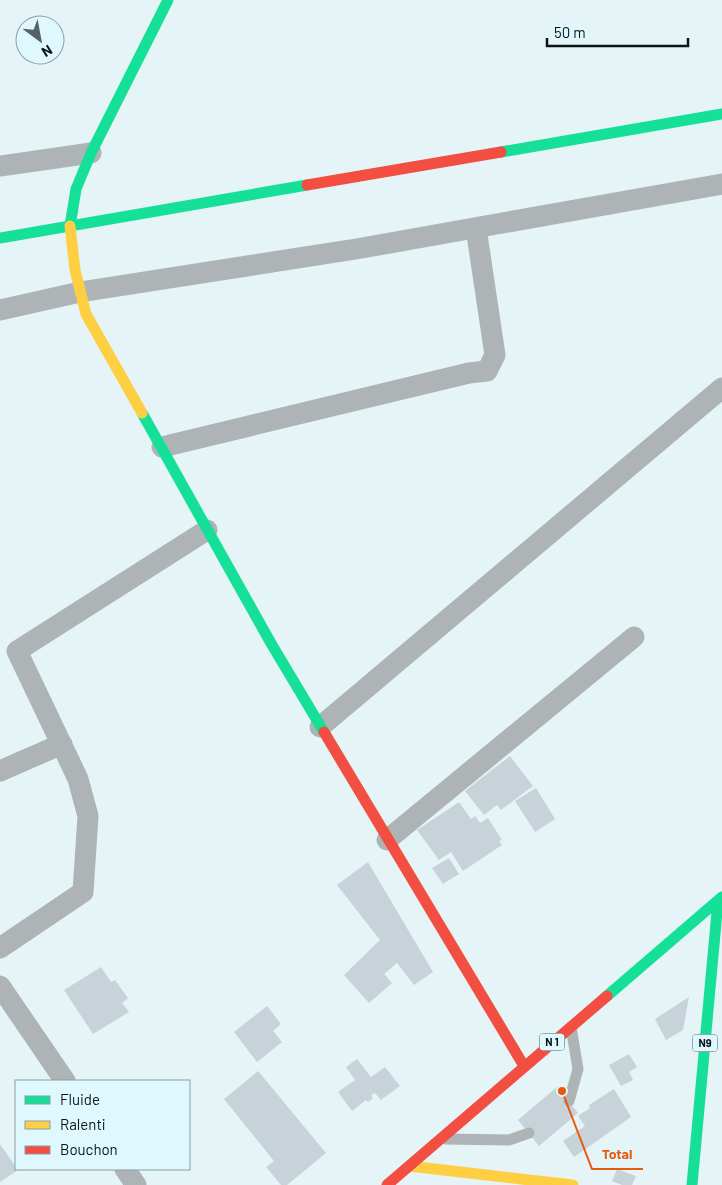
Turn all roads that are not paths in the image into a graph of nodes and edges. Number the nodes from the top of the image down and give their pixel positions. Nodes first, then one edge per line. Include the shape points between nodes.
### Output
1 (168, 0) edge
2 (722, 114) edge
3 (91, 153) junction
4 (0, 166) edge
5 (722, 184) edge
6 (70, 225) junction
7 (476, 228) junction
8 (0, 238) edge
9 (80, 292) junction
10 (0, 310) edge
11 (722, 388) edge
12 (162, 447) junction
13 (207, 530) junction
14 (634, 637) dead end
15 (320, 727) junction
16 (62, 744) junction
17 (0, 771) edge
18 (387, 840) junction
19 (720, 899) edge
20 (0, 948) edge
21 (0, 986) edge
22 (571, 1026) junction
23 (524, 1066) junction
24 (64, 1080) edge
25 (569, 1102) dead end
26 (529, 1133) dead end
27 (440, 1139) junction
28 (409, 1166) junction
29 (126, 1170) edge
30 (136, 1185) edge
31 (387, 1185) edge
32 (573, 1185) edge
33 (692, 1185) edge

1 - 3 main road
2 - 6 main road
3 - 4 street
3 - 6 main road via 76,189
5 - 7 street
6 - 8 main road
6 - 9 main road
7 - 9 street
7 - 12 street via 495,355 487,371
9 - 10 street
9 - 12 main road via 86,314
11 - 15 street
12 - 13 main road
13 - 15 main road
13 - 16 street via 17,651
14 - 18 street
15 - 18 main road
16 - 17 street
16 - 20 street via 78,779 88,816 83,892
18 - 23 main road
19 - 22 main road, N 1
19 - 33 main road, N9
21 - 24 street
22 - 23 main road, N 1
22 - 25 lane via 578,1069
23 - 27 main road, N 1
26 - 27 lane via 509,1140
27 - 28 main road, N 1
28 - 31 main road, N 1
28 - 32 main road
29 - 30 street

